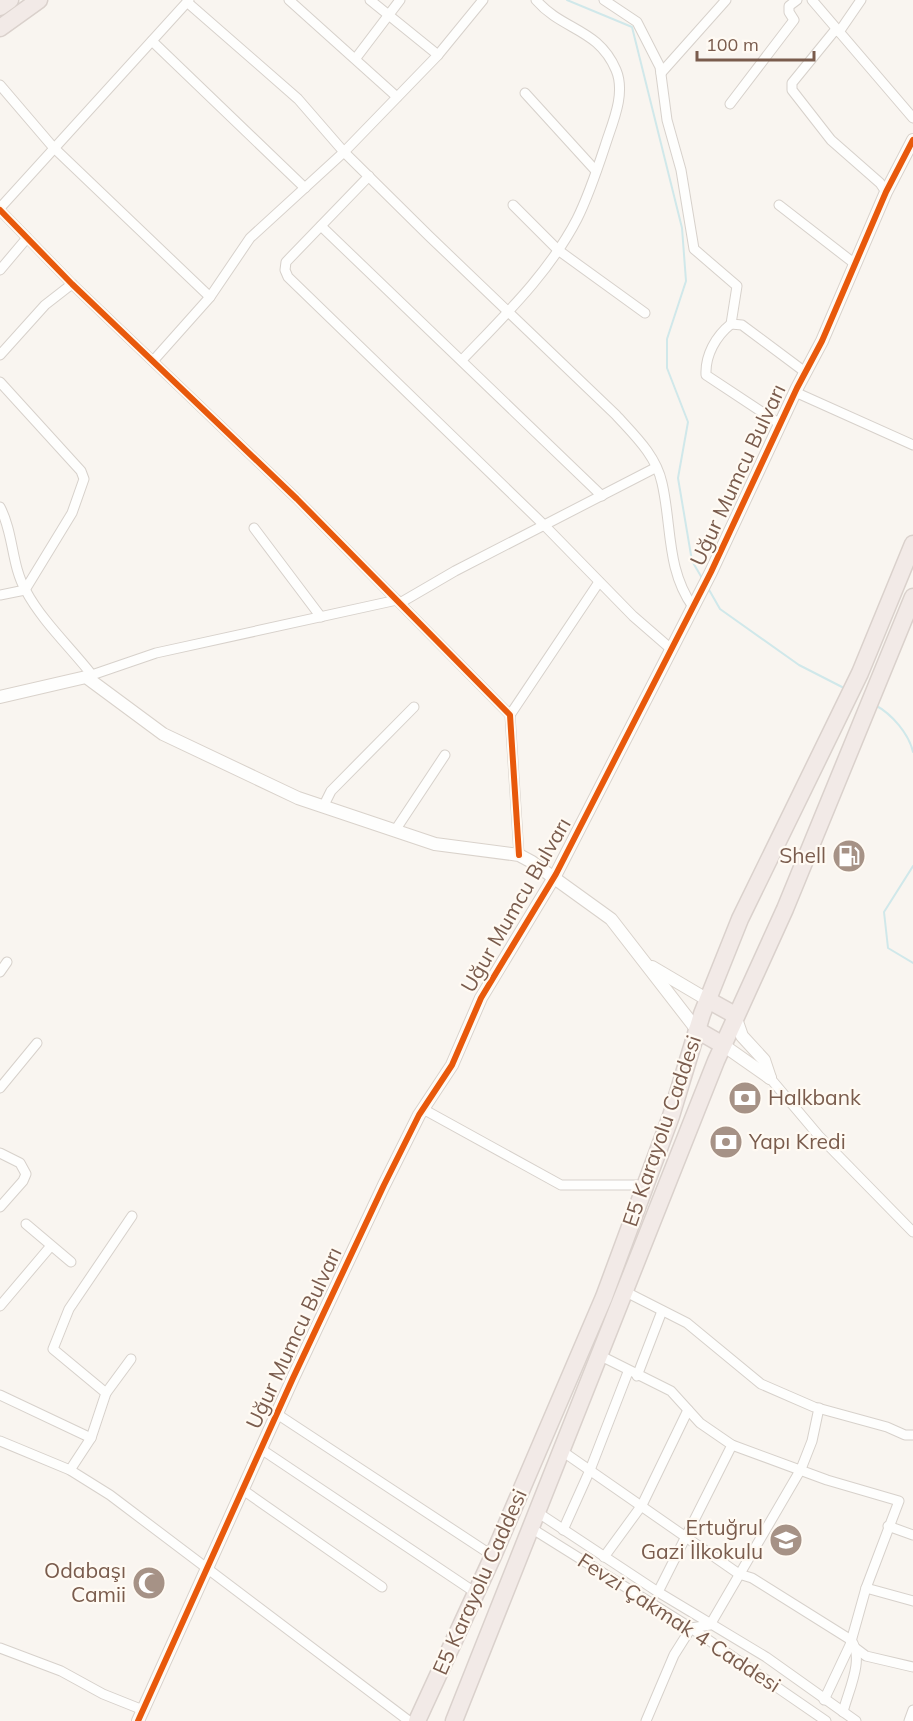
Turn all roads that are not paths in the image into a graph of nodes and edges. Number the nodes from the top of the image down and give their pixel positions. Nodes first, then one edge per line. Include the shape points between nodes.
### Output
1 (10, 0) edge
2 (39, 0) edge
3 (289, 0) edge
4 (370, 0) edge
5 (400, 0) edge
6 (536, 0) edge
7 (604, 0) edge
8 (726, 0) edge
9 (797, 0) edge
10 (861, 0) edge
11 (188, 1) edge
12 (479, 1) edge
13 (815, 1) edge
14 (0, 7) edge
15 (388, 15) junction
16 (0, 28) edge
17 (838, 30) junction
18 (152, 40) junction
19 (438, 55) junction
20 (356, 58) junction
21 (661, 73) junction
22 (0, 86) edge
23 (525, 93) dead end
24 (397, 97) junction
25 (730, 104) dead end
26 (913, 118) edge
27 (53, 147) junction
28 (912, 148) edge
29 (344, 152) junction
30 (596, 171) junction
31 (369, 176) junction
32 (305, 188) junction
33 (886, 192) junction
34 (513, 205) dead end
35 (779, 205) dead end
36 (0, 209) edge
37 (321, 226) junction
38 (27, 238) junction
39 (558, 250) junction
40 (855, 264) junction
41 (0, 270) edge
42 (72, 284) junction
43 (210, 297) junction
44 (508, 312) junction
45 (645, 313) dead end
46 (731, 324) junction
47 (0, 355) edge
48 (462, 360) junction
49 (153, 361) junction
50 (805, 372) junction
51 (0, 382) edge
52 (795, 392) junction
53 (780, 424) junction
54 (913, 445) edge
55 (655, 468) junction
56 (602, 496) junction
57 (0, 507) edge
58 (544, 526) junction
59 (254, 528) dead end
60 (913, 544) edge
61 (599, 582) junction
62 (25, 590) junction
63 (0, 595) edge
64 (913, 597) edge
65 (399, 602) junction
66 (693, 607) junction
67 (321, 617) junction
68 (671, 649) junction
69 (89, 676) junction
70 (0, 697) edge
71 (414, 707) dead end
72 (510, 715) junction
73 (445, 754) dead end
74 (323, 807) junction
75 (396, 829) junction
76 (519, 855) junction
77 (554, 878) junction
78 (635, 952) junction
79 (7, 962) dead end
80 (0, 972) edge
81 (708, 1000) junction
82 (735, 1015) junction
83 (698, 1030) junction
84 (38, 1043) dead end
85 (723, 1045) junction
86 (770, 1078) junction
87 (0, 1088) edge
88 (423, 1109) junction
89 (0, 1153) edge
90 (645, 1185) junction
91 (0, 1207) edge
92 (132, 1216) dead end
93 (26, 1224) dead end
94 (913, 1232) edge
95 (50, 1247) junction
96 (71, 1262) dead end
97 (626, 1292) junction
98 (0, 1306) edge
99 (662, 1311) junction
100 (601, 1356) junction
101 (131, 1359) dead end
102 (633, 1374) junction
103 (106, 1393) junction
104 (0, 1395) edge
105 (819, 1408) junction
106 (688, 1410) junction
107 (277, 1414) junction
108 (913, 1436) edge
109 (92, 1438) junction
110 (0, 1441) edge
111 (732, 1445) junction
112 (261, 1449) junction
113 (562, 1451) junction
114 (801, 1469) junction
115 (70, 1470) junction
116 (590, 1470) junction
117 (243, 1490) junction
118 (642, 1505) junction
119 (534, 1520) junction
120 (888, 1526) junction
121 (563, 1530) junction
122 (913, 1535) edge
123 (688, 1536) junction
124 (493, 1556) junction
125 (604, 1557) junction
126 (207, 1570) junction
127 (739, 1574) junction
128 (382, 1587) dead end
129 (866, 1588) junction
130 (658, 1592) junction
131 (476, 1593) junction
132 (913, 1601) edge
133 (710, 1625) junction
134 (691, 1628) junction
135 (852, 1644) junction
136 (0, 1648) edge
137 (913, 1667) edge
138 (824, 1700) junction
139 (913, 1710) edge
140 (843, 1712) junction
141 (140, 1716) edge
142 (409, 1721) edge
143 (417, 1721) edge
144 (454, 1721) edge
145 (646, 1721) edge
146 (826, 1721) edge
147 (856, 1721) edge
148 (909, 1721) edge

1 - 14 highway
2 - 16 highway
3 - 20 street
4 - 15 street
5 - 15 street
6 - 30 street via 546,11 602,46 617,72 620,93
7 - 21 street via 637,22
8 - 21 street
9 - 25 street via 789,6 794,20
10 - 17 street
11 - 18 street
11 - 29 street via 298,99
12 - 19 street
13 - 17 street
15 - 19 street
15 - 20 street
17 - 26 street
17 - 33 street via 792,83 792,90 831,140
18 - 27 street
18 - 32 street
19 - 24 street
20 - 24 street
21 - 46 street via 666,120 681,170 694,249 737,286
22 - 27 street
23 - 30 street
24 - 29 street
27 - 36 street
27 - 43 street
28 - 33 street, Uğur Mumcu Bulvarı
29 - 31 street
29 - 32 street
30 - 39 street via 578,218
31 - 37 street
31 - 44 street
32 - 43 street via 250,238
33 - 40 street, Uğur Mumcu Bulvarı
34 - 39 street
35 - 40 street
36 - 38 street
37 - 48 street
37 - 58 street via 286,262 288,277
38 - 41 street
38 - 42 street
39 - 44 street
39 - 45 street
40 - 50 street, Uğur Mumcu Bulvarı
42 - 47 street via 45,305
42 - 49 street
43 - 49 street
44 - 48 street
44 - 55 street via 616,415 649,451
46 - 50 street via 742,325
46 - 53 street via 711,350 706,375
48 - 56 street
49 - 65 street
50 - 52 street, Uğur Mumcu Bulvarı
51 - 62 street via 84,479 72,513
52 - 53 street, Uğur Mumcu Bulvarı
52 - 54 street
53 - 66 street, Uğur Mumcu Bulvarı
55 - 56 street
55 - 66 street via 662,480 674,570
56 - 58 street
57 - 62 street via 9,525 16,568
58 - 61 street
58 - 65 street
59 - 67 street
60 - 81 highway, E5 Karayolu Caddesi via 860,673 740,919
61 - 68 street
61 - 72 street
62 - 63 street
62 - 69 street
64 - 82 highway, E5 Karayolu Caddesi via 785,909
65 - 67 street
65 - 72 street
66 - 68 street, Uğur Mumcu Bulvarı
67 - 69 street via 156,653
68 - 77 street, Uğur Mumcu Bulvarı
69 - 70 street
69 - 74 street via 163,734 253,779
71 - 74 street via 331,791
72 - 76 street
73 - 75 street
74 - 75 street
75 - 76 street via 435,844
76 - 77 street
77 - 78 street via 611,919
77 - 88 street, Uğur Mumcu Bulvarı via 481,998 452,1065
78 - 81 street via 657,972
78 - 83 street
79 - 80 street
81 - 82 highway
81 - 83 highway, E5 Karayolu Caddesi
82 - 85 highway, E5 Karayolu Caddesi
82 - 86 street via 742,1036 764,1060
83 - 85 highway
83 - 90 highway, E5 Karayolu Caddesi
84 - 87 street
85 - 86 street
85 - 97 highway, E5 Karayolu Caddesi
86 - 94 street via 819,1136
88 - 90 street via 561,1185
88 - 107 street, Uğur Mumcu Bulvarı
89 - 91 street via 20,1163 26,1174
90 - 124 highway, E5 Karayolu Caddesi via 604,1297
92 - 103 street via 69,1309 53,1349
93 - 95 street
95 - 96 street
95 - 98 street
97 - 99 street
97 - 100 highway, E5 Karayolu Caddesi
99 - 102 street
99 - 105 street via 687,1323 761,1384
100 - 102 street
100 - 113 highway, E5 Karayolu Caddesi
101 - 103 street
102 - 106 street via 671,1391
102 - 116 street
103 - 109 street
104 - 109 street
105 - 108 street
105 - 114 street
106 - 111 street
106 - 118 street
107 - 112 street, Uğur Mumcu Bulvarı
107 - 124 street
109 - 115 street
110 - 115 street
111 - 114 street
111 - 123 street
112 - 117 street, Uğur Mumcu Bulvarı
112 - 131 street
113 - 116 street
113 - 119 highway, E5 Karayolu Caddesi
114 - 120 street via 899,1501
114 - 127 street
115 - 126 street via 145,1519
116 - 118 street
116 - 121 street
117 - 126 street, Uğur Mumcu Bulvarı
117 - 128 street
118 - 123 street
118 - 125 street
119 - 121 street, Fevzi Çakmak 4 Caddesi
119 - 134 street, Fevzi Çakmak 4 Caddesi
119 - 144 highway, E5 Karayolu Caddesi
120 - 122 street
120 - 129 street
121 - 125 street, Fevzi Çakmak 4 Caddesi
123 - 127 street
123 - 130 street
124 - 131 highway, E5 Karayolu Caddesi
125 - 130 street, Fevzi Çakmak 4 Caddesi
126 - 141 street, Uğur Mumcu Bulvarı
126 - 142 street
127 - 133 street
127 - 135 street via 752,1578
129 - 132 street
129 - 135 street
130 - 133 street, Fevzi Çakmak 4 Caddesi
131 - 143 highway, E5 Karayolu Caddesi
133 - 134 street
133 - 138 street, Fevzi Çakmak 4 Caddesi via 766,1657
134 - 145 street via 674,1655
134 - 146 street, Fevzi Çakmak 4 Caddesi
135 - 137 street via 866,1656
135 - 138 street
135 - 140 street via 857,1659
136 - 141 street via 61,1671
138 - 140 street, Fevzi Çakmak 4 Caddesi
139 - 148 street
140 - 147 street, Fevzi Çakmak 4 Caddesi

